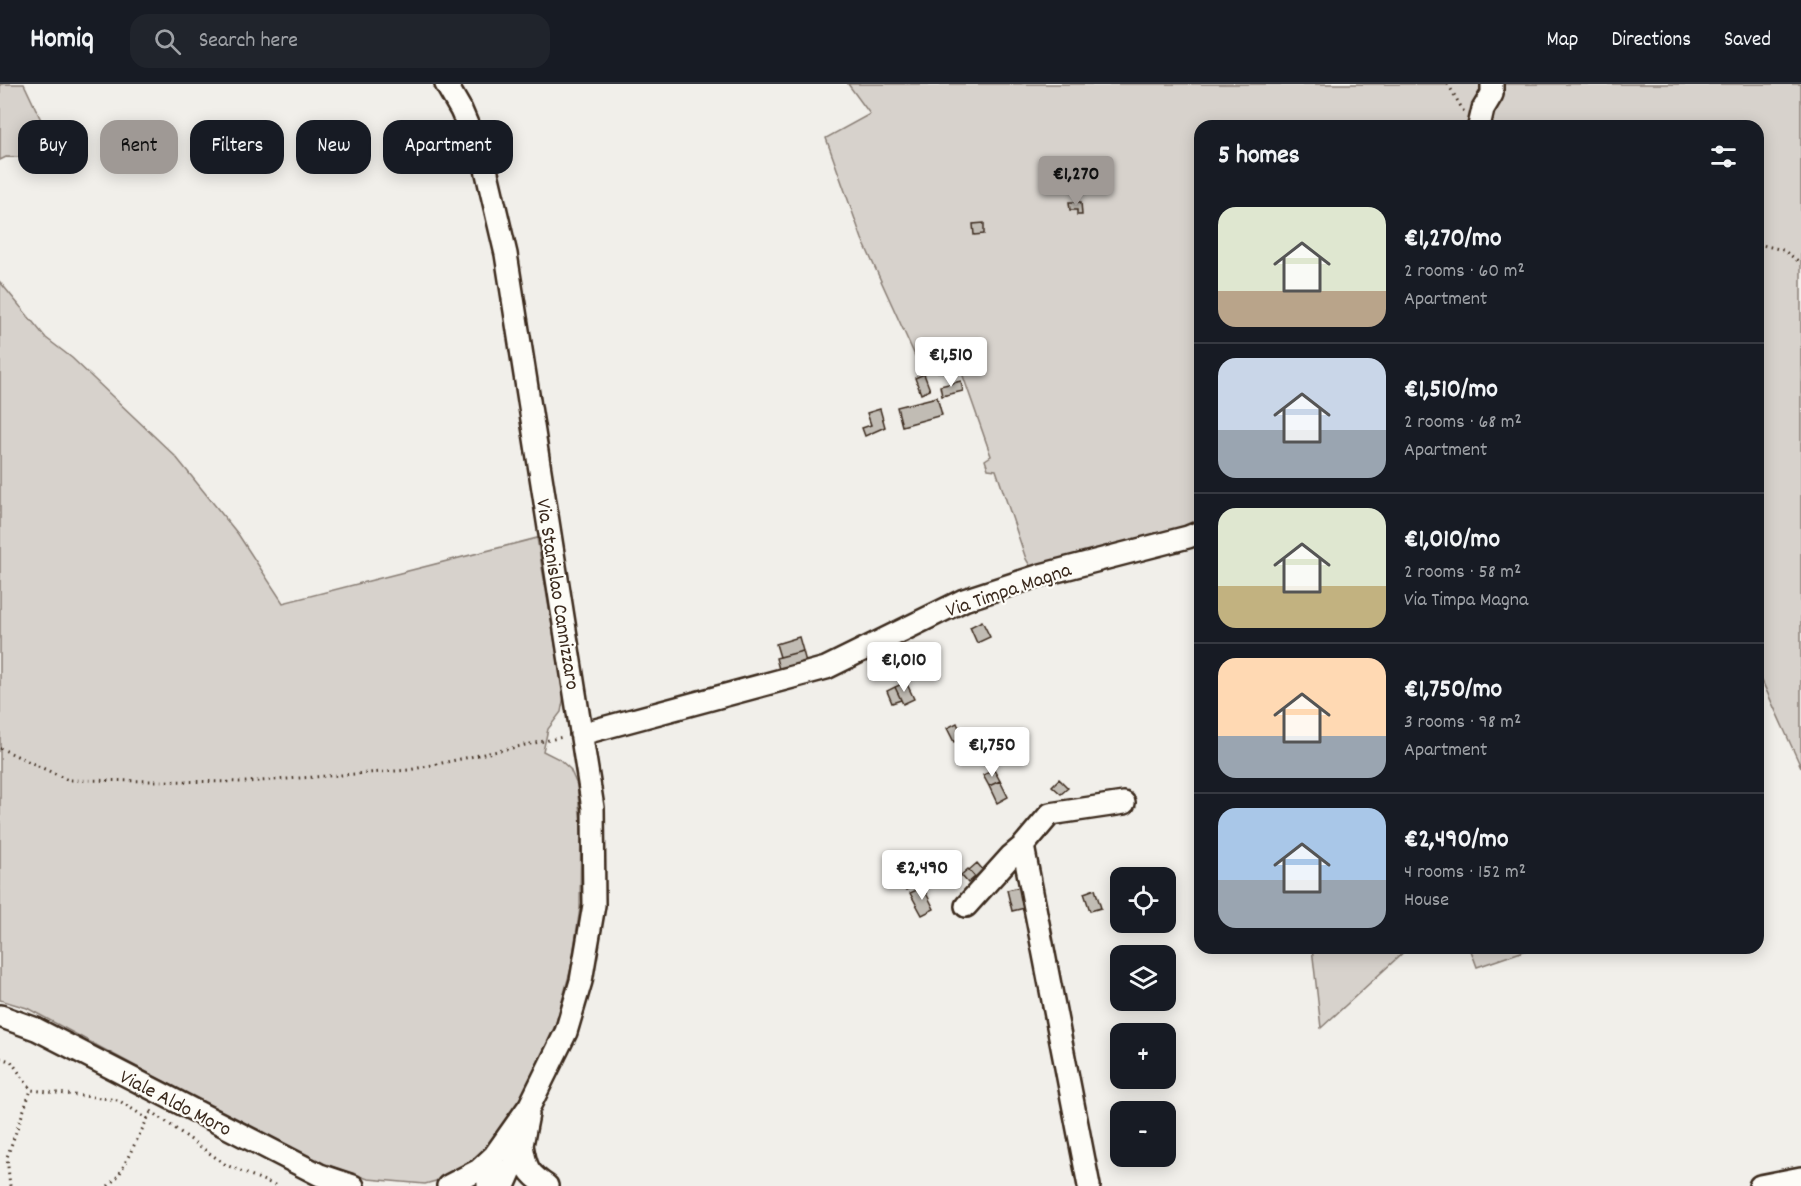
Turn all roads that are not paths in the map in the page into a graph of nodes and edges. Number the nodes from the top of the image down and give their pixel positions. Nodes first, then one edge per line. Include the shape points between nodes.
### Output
1 (446, 84) edge
2 (1492, 84) edge
3 (1475, 120) edge
4 (1194, 534) edge
5 (581, 734) junction
6 (1124, 803) dead end
7 (1023, 846) junction
8 (966, 906) dead end
9 (0, 1016) edge
10 (530, 1105) junction
11 (522, 1145) junction
12 (494, 1156) junction
13 (1801, 1178) edge
14 (353, 1186) edge
15 (448, 1186) edge
16 (488, 1186) edge
17 (504, 1186) edge
18 (547, 1186) edge
19 (1089, 1186) edge
20 (1760, 1186) edge

1 - 5 street, Via Stanislao Cannizzaro via 486,169 504,244
2 - 3 street via 1492,94
4 - 5 street, Via Timpa Magna via 964,600 826,668
5 - 10 street, Via Stanislao Cannizzaro via 593,808 594,904 581,981 566,1032
6 - 7 street via 1050,814
7 - 8 street
7 - 19 street
9 - 14 street, Viale Aldo Moro via 36,1029 156,1103
10 - 11 street
10 - 12 street
11 - 17 street
11 - 18 street via 530,1174
12 - 15 street via 479,1170
12 - 16 street
13 - 20 street

